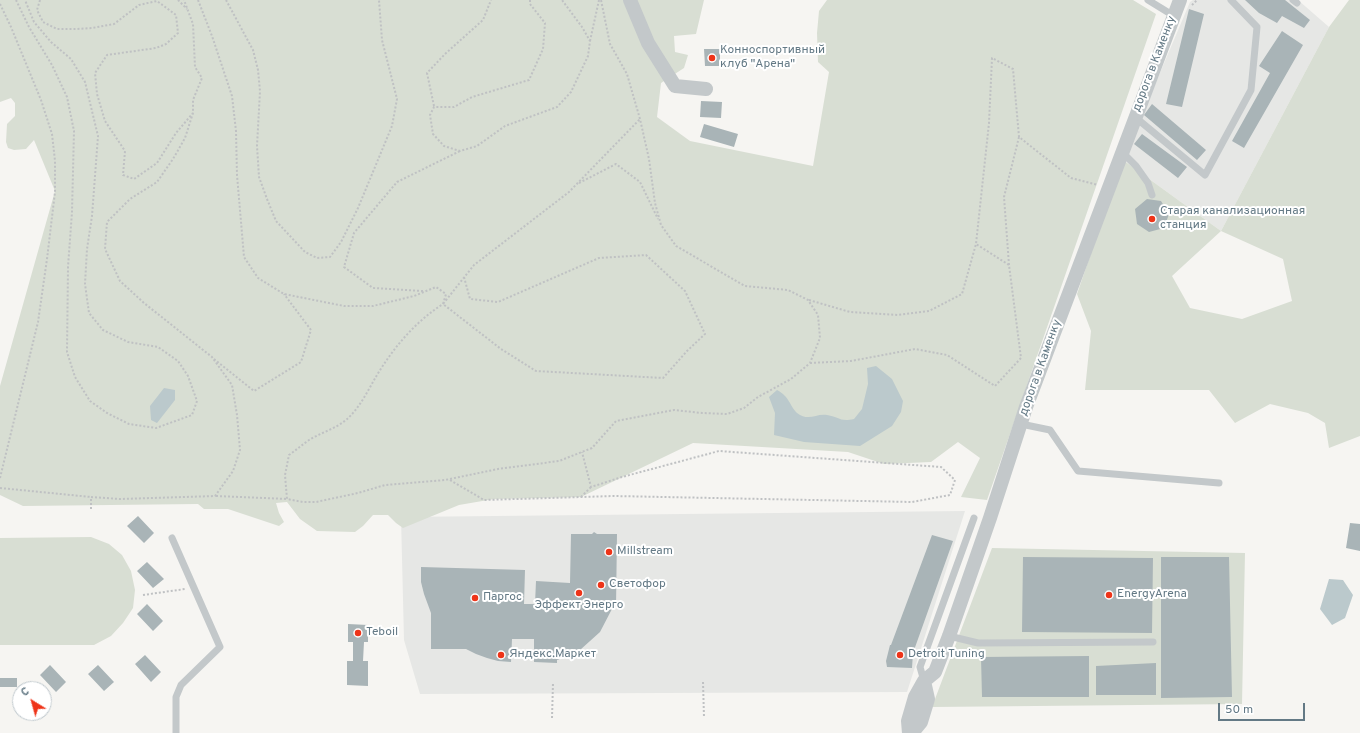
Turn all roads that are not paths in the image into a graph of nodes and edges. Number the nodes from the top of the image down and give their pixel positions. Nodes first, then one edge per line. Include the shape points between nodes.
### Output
1 (630, 0) edge
2 (1148, 0) edge
3 (1180, 0) edge
4 (1231, 0) edge
5 (1174, 16) junction
6 (706, 89) dead end
7 (1135, 117) junction
8 (1122, 152) junction
9 (1152, 195) dead end
10 (1021, 424) junction
11 (1219, 484) dead end
12 (974, 518) dead end
13 (172, 538) dead end
14 (949, 636) junction
15 (1153, 642) dead end
16 (924, 680) junction
17 (176, 733) edge
18 (911, 733) edge

1 - 6 street via 648,43 675,86
2 - 5 lane
3 - 5 street, дорога в Каменку
4 - 7 lane via 1257,27 1251,90 1205,175
5 - 7 street, дорога в Каменку
7 - 8 street, дорога в Каменку
8 - 9 lane via 1148,183
8 - 10 street, дорога в Каменку
10 - 11 lane via 1050,430 1078,471
10 - 14 street, дорога в Каменку
12 - 16 lane via 920,666
13 - 17 lane via 220,647 182,685 176,697
14 - 15 lane via 978,643
14 - 16 street, дорога в Каменку via 935,672
16 - 18 street via 928,699 921,722

